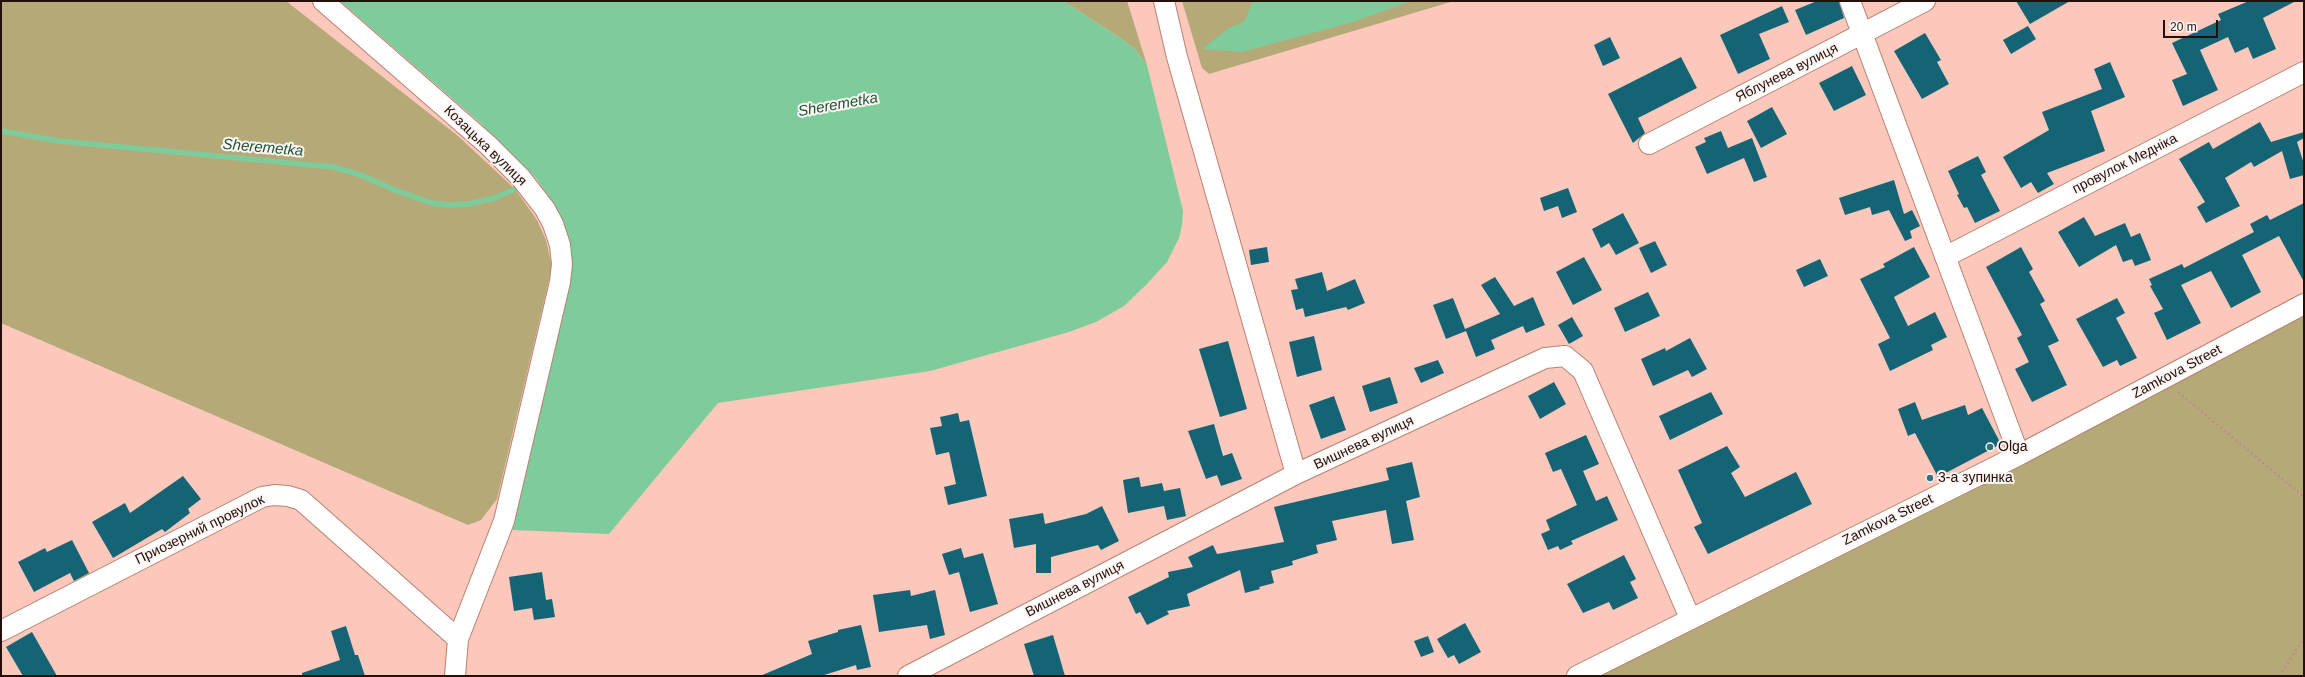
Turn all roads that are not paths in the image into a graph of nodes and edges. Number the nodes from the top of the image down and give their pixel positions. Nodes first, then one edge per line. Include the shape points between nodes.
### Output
1 (323, 1) edge
2 (1164, 1) edge
3 (1850, 1) edge
4 (1925, 1) edge
5 (1862, 34) junction
6 (2304, 72) edge
7 (1649, 144) dead end
8 (1945, 257) junction
9 (2304, 304) edge
10 (2019, 455) junction
11 (1296, 474) junction
12 (1690, 618) junction
13 (1, 632) edge
14 (458, 639) junction
15 (455, 676) edge
16 (908, 676) edge
17 (1577, 676) edge

1 - 14 street, Козацька вулиця via 499,155 545,209 560,245 560,282 504,521
2 - 11 street via 1179,64
3 - 5 street
4 - 5 street, Яблунева вулиця
5 - 7 street, Яблунева вулиця
5 - 8 street
6 - 8 street, провулок Медніка
8 - 10 street
9 - 10 street, Zamkova Street
10 - 12 street, Zamkova Street
11 - 12 street, Вишнева вулиця via 1545,358 1565,356 1582,371
11 - 16 street, Вишнева вулиця
12 - 17 street, Zamkova Street
13 - 14 street, Приозерний провулок via 262,497 274,495 301,500
14 - 15 street, Козацька вулиця

